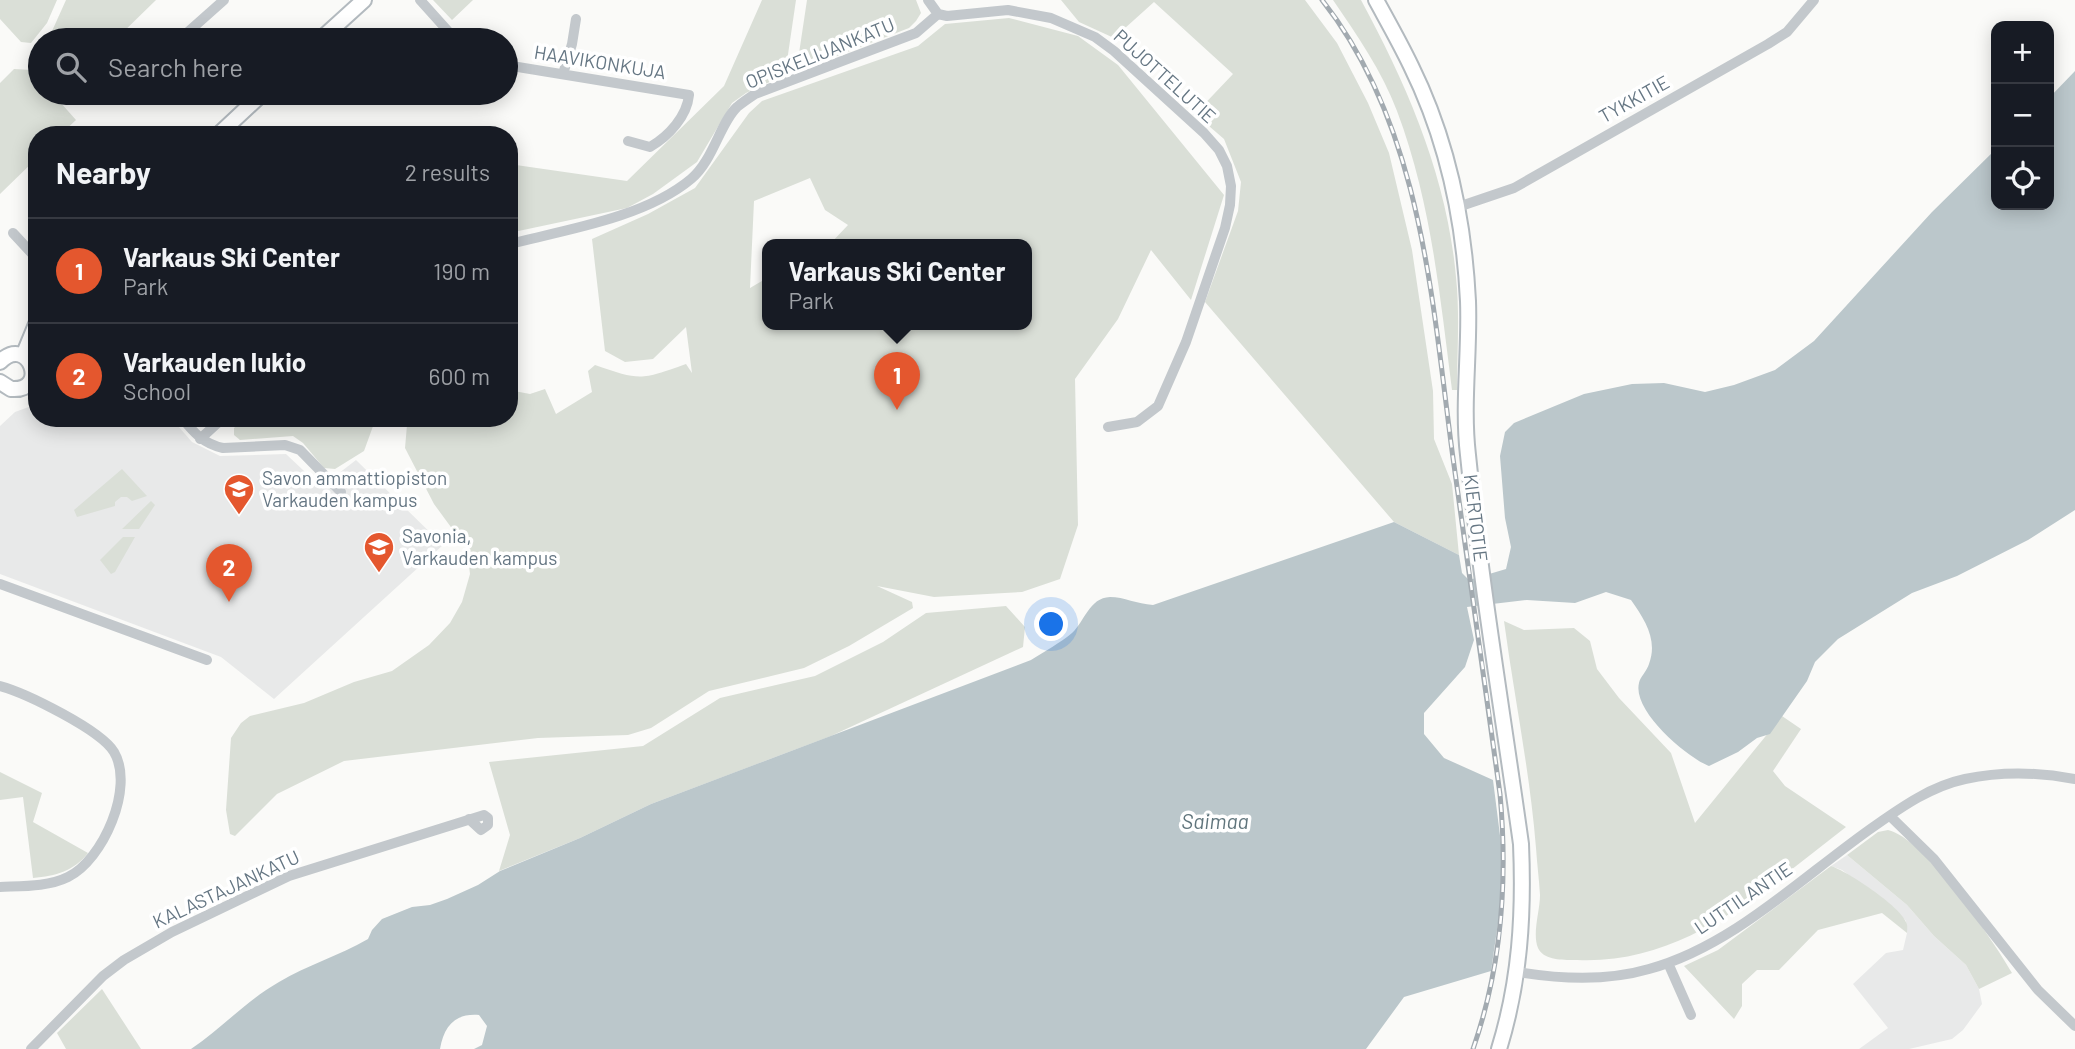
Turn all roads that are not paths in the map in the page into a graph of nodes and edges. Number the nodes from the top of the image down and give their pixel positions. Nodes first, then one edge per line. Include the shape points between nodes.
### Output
1 (224, 0) edge
2 (364, 0) edge
3 (420, 0) edge
4 (928, 0) edge
5 (1376, 0) edge
6 (1814, 0) edge
7 (938, 14) junction
8 (576, 19) dead end
9 (192, 28) edge
10 (333, 28) edge
11 (445, 28) edge
12 (518, 67) edge
13 (563, 74) junction
14 (250, 105) edge
15 (228, 126) edge
16 (628, 141) dead end
17 (1458, 207) junction
18 (13, 233) dead end
19 (518, 242) edge
20 (28, 249) edge
21 (28, 344) edge
22 (23, 356) junction
23 (28, 361) edge
24 (0, 362) edge
25 (0, 383) edge
26 (28, 384) edge
27 (1108, 426) dead end
28 (190, 427) edge
29 (213, 427) edge
30 (200, 439) junction
31 (341, 492) dead end
32 (0, 584) edge
33 (207, 660) dead end
34 (0, 686) edge
35 (2075, 779) edge
36 (1889, 816) junction
37 (469, 820) dead end
38 (0, 887) edge
39 (1668, 963) junction
40 (1518, 972) junction
41 (1691, 1016) dead end
42 (2075, 1027) edge
43 (31, 1049) edge
44 (1499, 1049) edge

1 - 9 street
2 - 10 street
3 - 11 street
4 - 7 street
5 - 17 street, KIERTOTIE via 1432,117
6 - 17 street, TYKKITIE via 1787,32 1768,44 1514,188
7 - 19 street, OPISKELIJANKATU via 916,33 755,94 736,108 692,178 660,199 632,212
7 - 27 street, PUJOTTELUTIE via 1008,10 1051,18 1086,32 1114,51 1204,133 1227,166 1231,186 1225,228 1186,342 1158,406 1137,422
8 - 13 street
12 - 13 street, HAAVIKONKUJA
13 - 16 street, HAAVIKONKUJA via 689,94 684,115 658,142 650,147
14 - 15 street
17 - 40 street, KIERTOTIE via 1468,305 1467,452 1521,844
18 - 20 street
21 - 22 street
22 - 23 street
22 - 24 street via 10,355
25 - 26 street via 10,390
28 - 30 street
29 - 30 street
30 - 31 street via 223,448 285,445 300,450
32 - 33 street
34 - 38 street via 37,700 97,734 116,754 120,767 120,791 107,833 90,861 66,879
35 - 36 street, LUTTILANTIE via 2019,772 1964,779 1921,796
36 - 39 street, LUTTILANTIE via 1753,917
36 - 42 street via 1934,859 2038,990
37 - 43 street, KALASTAJANKATU via 289,876 163,937 103,976 69,1016
39 - 40 street, LUTTILANTIE via 1611,976
39 - 41 street
40 - 44 street, KIERTOTIE

